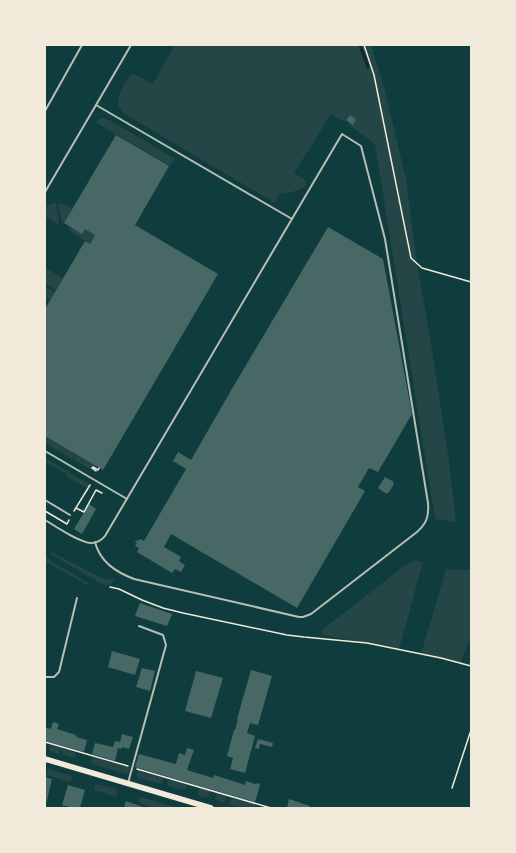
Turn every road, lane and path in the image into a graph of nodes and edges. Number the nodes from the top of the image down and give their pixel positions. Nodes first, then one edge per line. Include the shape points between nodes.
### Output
1 (82, 45) edge
2 (131, 45) edge
3 (364, 45) edge
4 (96, 105) junction
5 (45, 111) edge
6 (45, 192) edge
7 (292, 219) junction
8 (471, 282) edge
9 (45, 451) edge
10 (99, 468) dead end
11 (96, 471) dead end
12 (102, 493) dead end
13 (127, 499) junction
14 (45, 500) edge
15 (76, 508) dead end
16 (70, 514) dead end
17 (45, 521) edge
18 (96, 542) junction
19 (110, 587) dead end
20 (77, 598) dead end
21 (139, 626) dead end
22 (471, 666) edge
23 (45, 677) edge
24 (471, 730) edge
25 (45, 742) edge
26 (45, 759) edge
27 (132, 767) junction
28 (128, 784) junction
29 (452, 788) dead end
30 (211, 808) edge
31 (271, 808) edge

1 - 5 lane
2 - 4 lane
3 - 8 path via 374,74 411,258 422,268
4 - 6 lane
4 - 7 lane
7 - 13 lane
7 - 18 lane via 342,134 361,146 384,239 428,503 428,514 423,527 311,614 303,617 134,579 106,563 99,553
9 - 13 lane
10 - 11 path via 92,468
12 - 15 path via 96,490 84,512
13 - 18 lane via 105,536
14 - 16 lane
17 - 18 lane via 82,540
19 - 22 path via 163,608 214,620 304,638 368,643
20 - 23 lane via 59,672 54,677
21 - 27 lane via 163,635 166,645
24 - 29 path
25 - 27 path
26 - 28 main road
27 - 28 lane
27 - 31 path
28 - 30 main road

